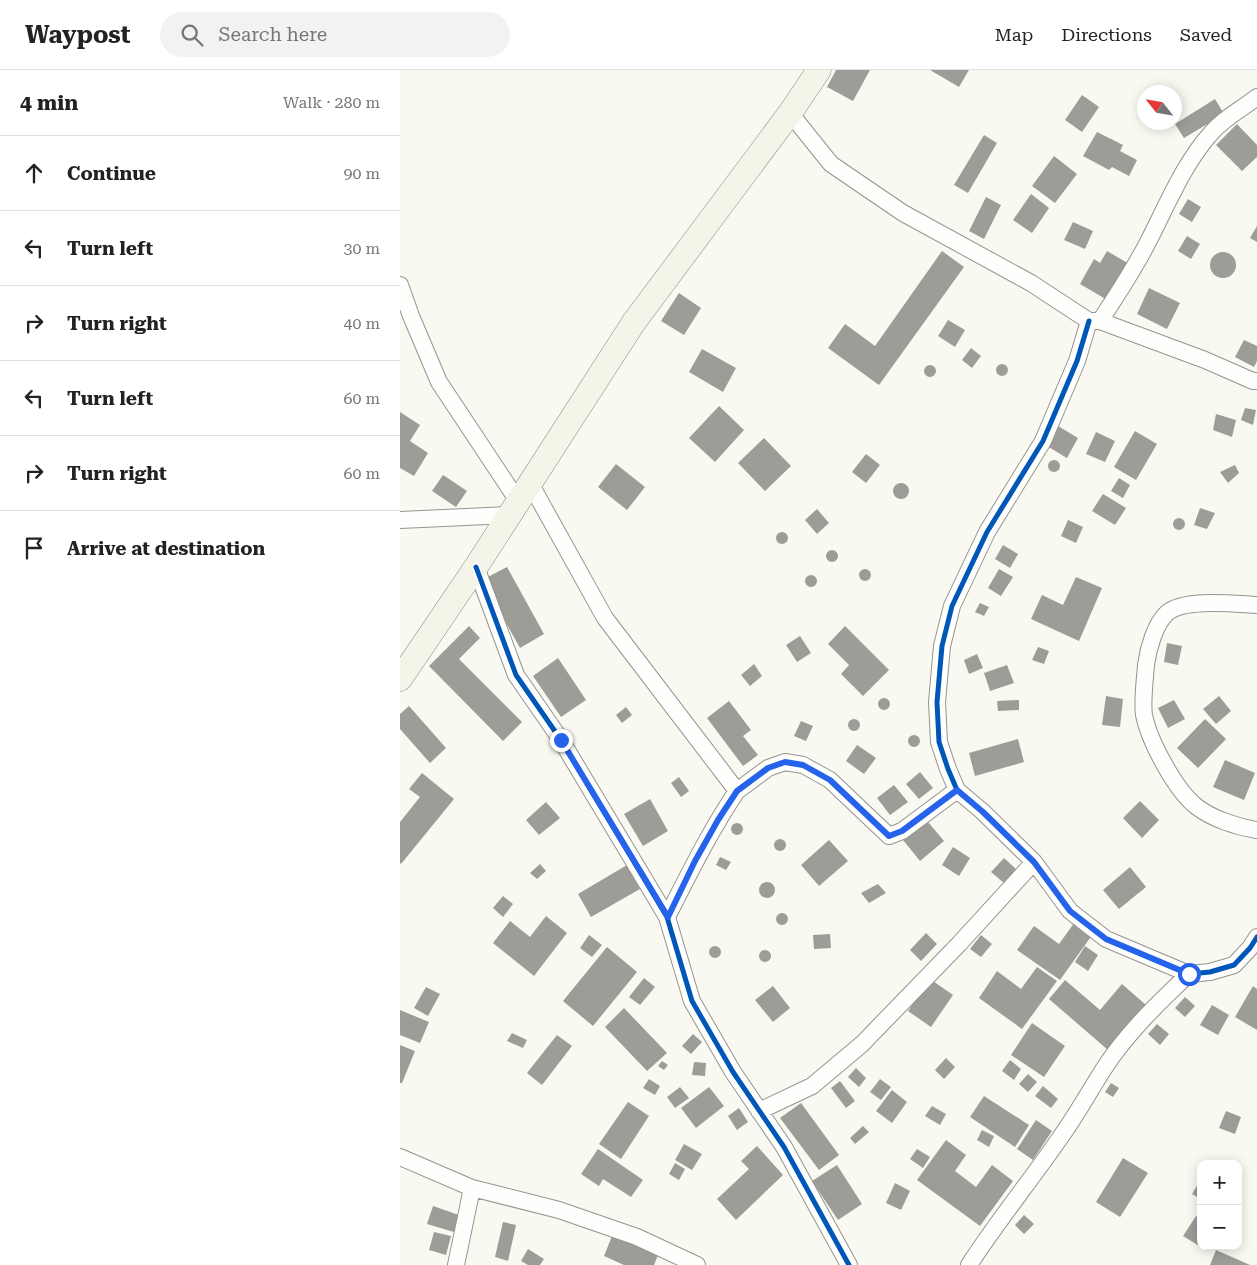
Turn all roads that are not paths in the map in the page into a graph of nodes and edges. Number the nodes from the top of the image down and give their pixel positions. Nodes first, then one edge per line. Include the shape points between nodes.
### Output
1 (819, 70) edge
2 (1257, 97) edge
3 (790, 113) junction
4 (400, 285) edge
5 (1095, 321) junction
6 (1257, 381) edge
7 (519, 499) junction
8 (400, 520) edge
9 (476, 566) junction
10 (1257, 605) edge
11 (400, 679) edge
12 (957, 790) junction
13 (737, 791) junction
14 (1257, 830) edge
15 (1034, 862) junction
16 (668, 917) junction
17 (1257, 937) edge
18 (1189, 974) junction
19 (759, 1112) junction
20 (400, 1157) edge
21 (472, 1188) junction
22 (456, 1265) edge
23 (697, 1265) edge
24 (849, 1265) edge
25 (969, 1265) edge

1 - 3 main road
2 - 5 street via 1212,132 1197,151 1122,287
3 - 5 street via 831,164 903,214
3 - 7 main road via 634,322
4 - 7 street via 439,382
5 - 6 street
5 - 12 street via 1042,441 987,532 952,606 942,646 937,702 939,742
7 - 8 street
7 - 9 main road
7 - 13 street
9 - 11 main road
9 - 16 street via 516,675 561,740
10 - 14 street via 1186,604 1168,613 1155,632 1148,652 1144,715 1159,755 1180,789 1196,806 1243,828
12 - 13 street via 902,831 889,836 830,780 803,765 785,762 768,768
12 - 15 street
13 - 16 street via 699,853
15 - 18 street via 1070,911 1106,939
15 - 19 street via 862,1044 812,1086
16 - 19 street via 692,1001
17 - 18 street via 1234,965
18 - 25 street via 1120,1047 1073,1120
19 - 24 street via 784,1148
20 - 21 street
21 - 22 street
21 - 23 street via 559,1210 636,1237

